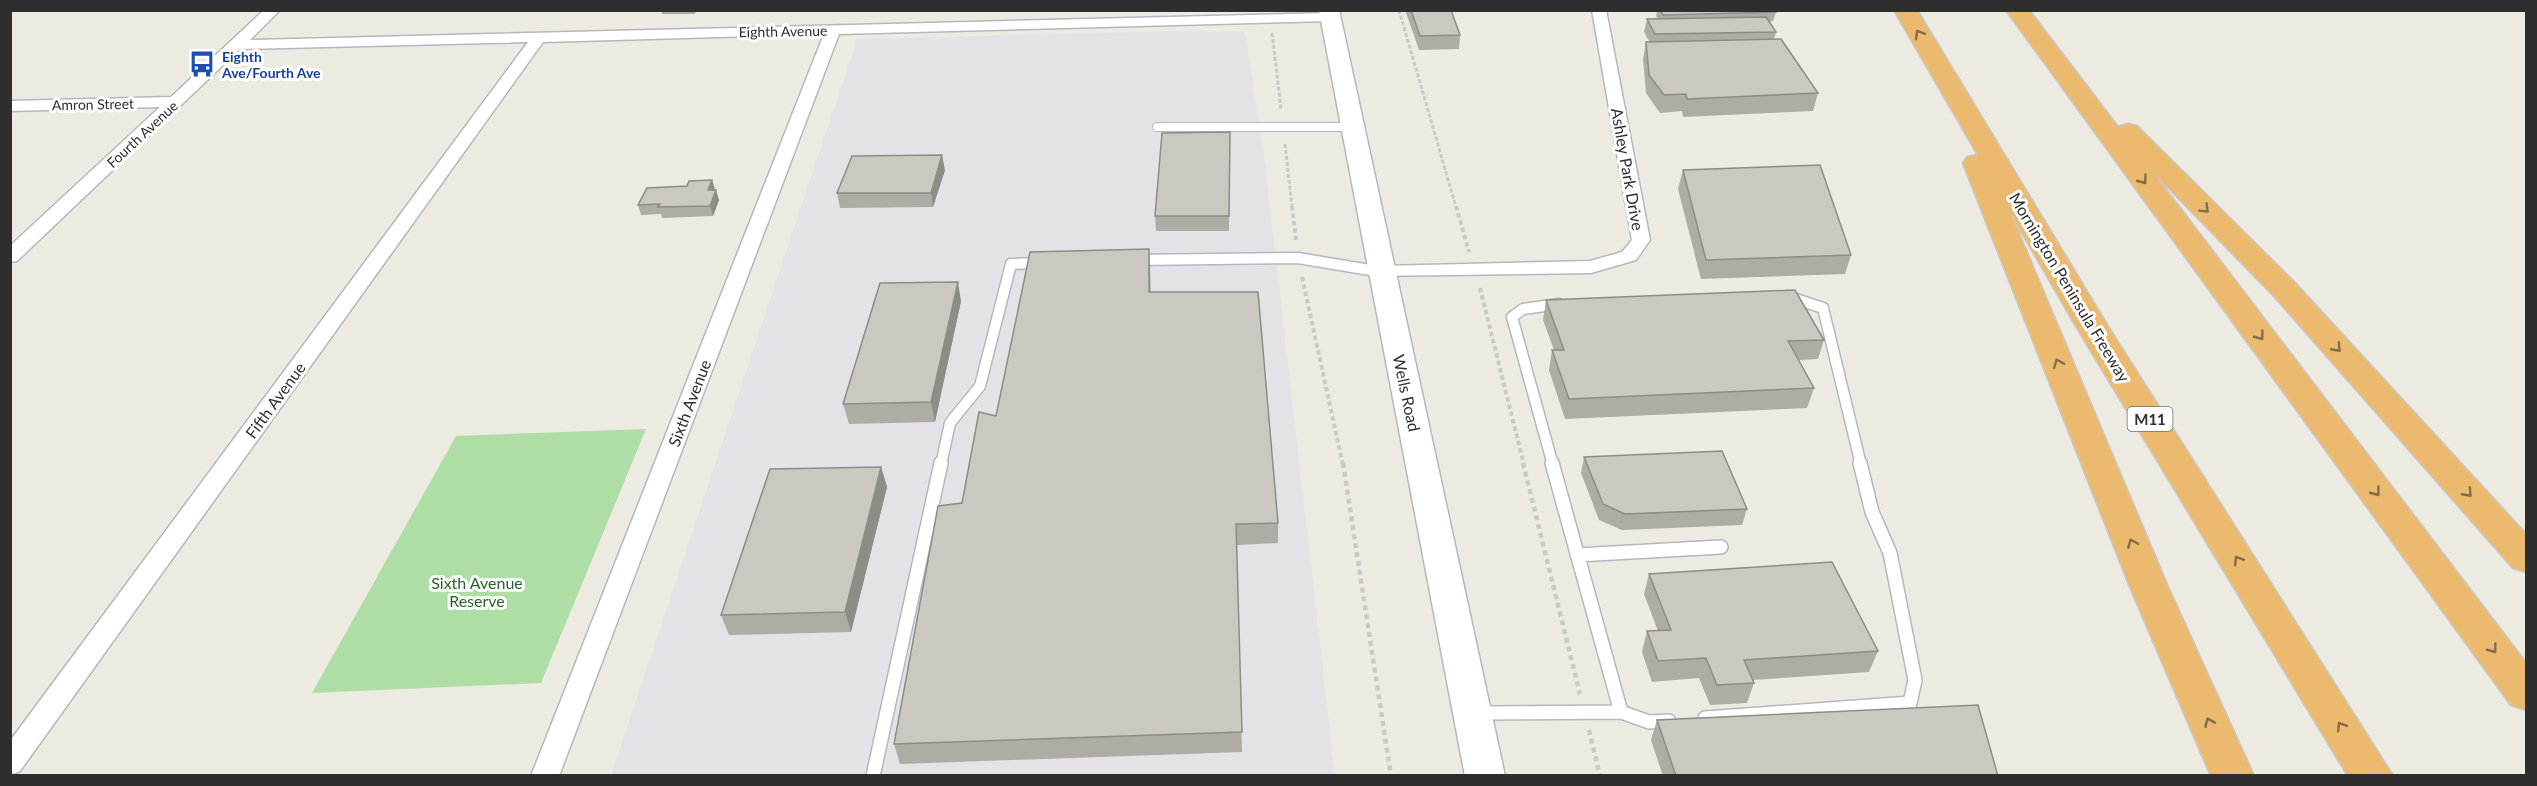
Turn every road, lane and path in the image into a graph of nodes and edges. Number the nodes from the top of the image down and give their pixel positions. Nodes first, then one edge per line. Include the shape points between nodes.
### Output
1 (273, 10) edge
2 (1400, 10) edge
3 (1599, 10) edge
4 (1905, 10) edge
5 (2017, 10) edge
6 (1330, 14) edge
7 (1271, 19) junction
8 (834, 30) junction
9 (539, 37) junction
10 (236, 45) junction
11 (2045, 49) junction
12 (1933, 58) junction
13 (176, 102) junction
14 (10, 106) edge
15 (1158, 127) dead end
16 (1283, 127) junction
17 (1353, 128) junction
18 (10, 257) edge
19 (1298, 258) junction
20 (1128, 260) edge
21 (1058, 262) edge
22 (1475, 270) junction
23 (1382, 272) junction
24 (1769, 297) edge
25 (1569, 304) edge
26 (1721, 547) dead end
27 (1577, 555) junction
28 (2526, 558) edge
29 (2526, 693) edge
30 (1585, 712) junction
31 (1621, 712) junction
32 (1473, 713) junction
33 (10, 763) edge
34 (545, 776) edge
35 (873, 776) edge
36 (1391, 776) edge
37 (1485, 776) edge
38 (1600, 776) edge
39 (2233, 776) edge
40 (2372, 776) edge

1 - 10 street, Fourth Avenue
2 - 22 path
3 - 22 street, Ashley Park Drive via 1641,240 1629,256 1591,267
12 -> 4 highway, Mornington Peninsula Freeway / M11
5 - 11 highway
6 - 7 street, Eighth Avenue
6 - 17 main road, Wells Road
7 - 8 street, Eighth Avenue
7 - 16 path
8 - 9 street, Eighth Avenue
8 - 34 street, Sixth Avenue
9 - 10 street, Eighth Avenue
9 - 33 street, Fifth Avenue
10 - 13 street, Fourth Avenue
11 -> 28 highway via 2284,289
11 -> 29 highway
39 -> 12 highway via 2150,587
40 -> 12 highway, Mornington Peninsula Freeway / M11 via 2093,328
13 - 14 street, Amron Street
13 - 18 street, Fourth Avenue
15 - 16 lane
16 - 17 lane
16 - 19 path
17 - 23 main road, Wells Road
19 - 20 lane
19 - 23 lane
19 - 36 path via 1342,456
21 - 35 lane via 1011,264 980,386 950,423
22 - 23 street, Ashley Park Drive
22 - 30 path
23 - 32 main road, Wells Road
24 - 31 lane via 1790,296 1823,308 1872,512 1890,553 1915,680 1910,703 1649,722
25 - 27 lane via 1522,309 1512,317
26 - 27 lane
27 - 31 lane
30 - 31 lane
30 - 32 lane
30 - 38 path
32 - 37 main road, Wells Road

